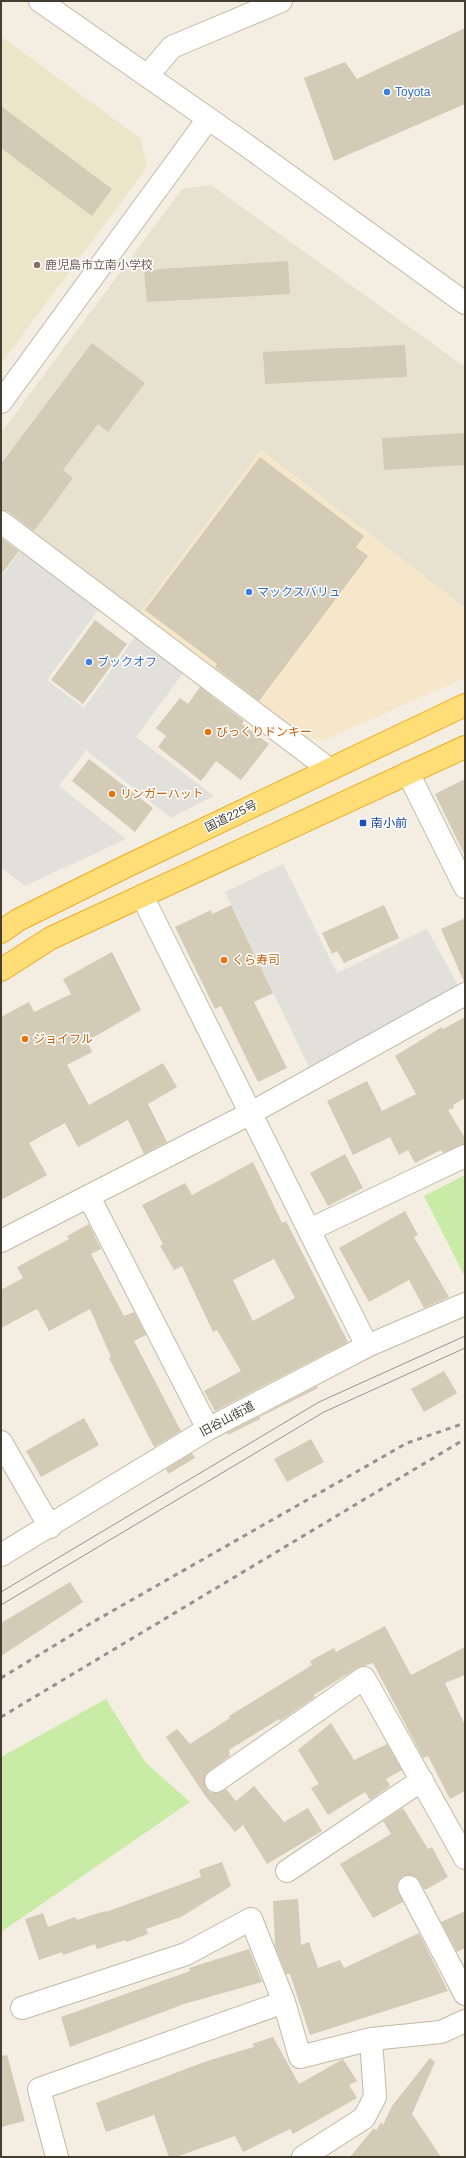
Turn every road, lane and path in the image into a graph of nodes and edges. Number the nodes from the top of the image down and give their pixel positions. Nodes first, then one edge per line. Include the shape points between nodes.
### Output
1 (40, 1) edge
2 (281, 1) edge
3 (148, 76) junction
4 (208, 119) junction
5 (465, 303) edge
6 (1, 402) edge
7 (1, 522) edge
8 (465, 705) edge
9 (465, 747) edge
10 (329, 769) junction
11 (408, 773) junction
12 (465, 887) edge
13 (142, 896) junction
14 (1, 932) edge
15 (1, 970) edge
16 (465, 994) edge
17 (251, 1114) junction
18 (465, 1156) edge
19 (89, 1197) junction
20 (309, 1230) junction
21 (1, 1241) edge
22 (465, 1304) edge
23 (366, 1346) junction
24 (208, 1429) junction
25 (1, 1442) edge
26 (50, 1527) junction
27 (1, 1555) edge
28 (422, 1780) junction
29 (216, 1781) dead end
30 (465, 1858) edge
31 (287, 1871) dead end
32 (409, 1887) dead end
33 (465, 1994) edge
34 (284, 2002) junction
35 (22, 2008) dead end
36 (465, 2021) edge
37 (371, 2039) junction
38 (57, 2157) edge
39 (303, 2157) edge

1 - 3 street
2 - 3 street via 172,47
3 - 4 street
4 - 5 street
4 - 6 street
7 - 10 street
8 - 10 highway, 国道225号
9 - 11 highway
10 - 14 highway, 国道225号 via 90,884 18,920
11 - 12 street
11 - 13 highway
13 - 15 highway via 51,938
13 - 17 street
16 - 17 street
17 - 19 street
17 - 20 street
18 - 20 street
19 - 21 street
19 - 24 street
20 - 23 street
22 - 23 street, 旧谷山街道
23 - 24 street, 旧谷山街道
24 - 26 street, 旧谷山街道
25 - 26 street
26 - 27 street, 旧谷山街道
28 - 29 street via 364,1678
28 - 30 street
28 - 31 street
32 - 33 street
34 - 35 street via 252,1920 186,1954
34 - 37 street via 300,2058
34 - 38 street via 40,2089
36 - 37 street via 441,2032
37 - 39 street via 375,2097 364,2118

